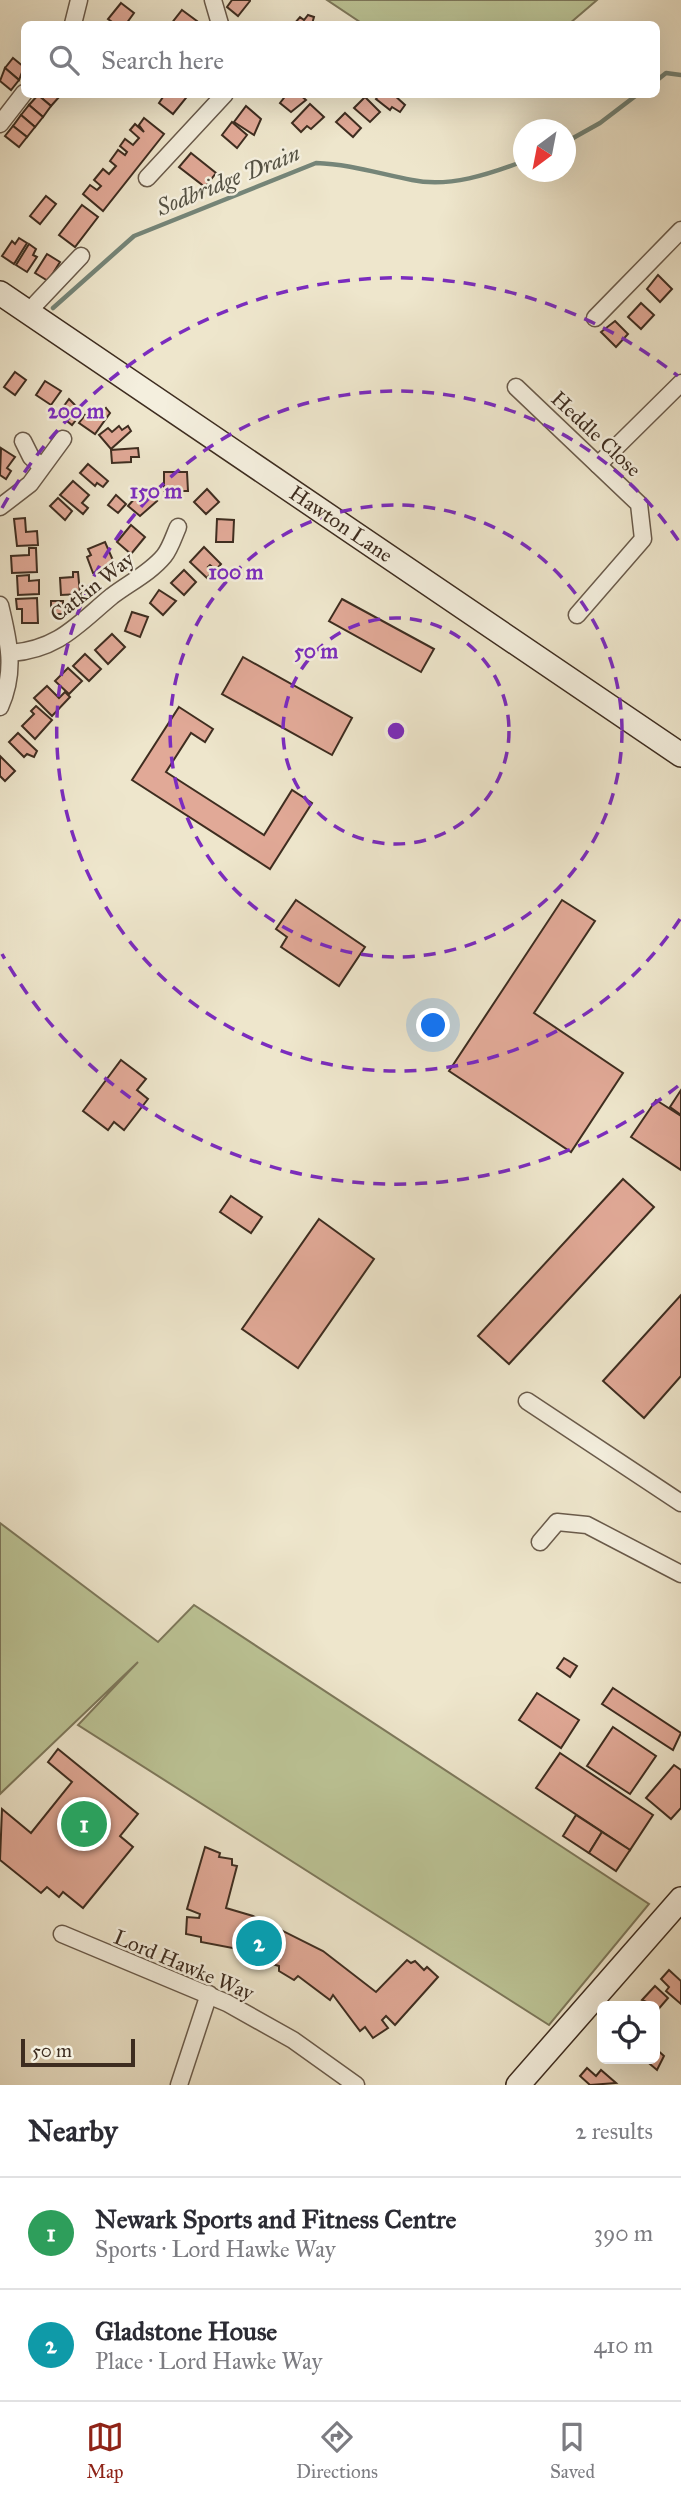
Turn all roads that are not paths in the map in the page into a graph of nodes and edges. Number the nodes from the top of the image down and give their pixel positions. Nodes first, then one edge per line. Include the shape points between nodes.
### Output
1 (79, 0) edge
2 (213, 0) edge
3 (75, 21) edge
4 (219, 21) edge
5 (21, 97) edge
6 (221, 98) edge
7 (0, 124) edge
8 (147, 178) dead end
9 (681, 229) edge
10 (81, 256) dead end
11 (0, 293) edge
12 (27, 312) junction
13 (595, 318) dead end
14 (681, 383) edge
15 (516, 387) dead end
16 (63, 439) dead end
17 (23, 441) dead end
18 (598, 465) junction
19 (41, 467) junction
20 (0, 507) edge
21 (178, 527) dead end
22 (0, 605) edge
23 (577, 615) dead end
24 (11, 653) junction
25 (0, 707) edge
26 (681, 755) edge
27 (527, 1401) dead end
28 (681, 1503) edge
29 (540, 1542) dead end
30 (681, 1574) edge
31 (681, 1899) edge
32 (62, 1934) dead end
33 (209, 1994) junction
34 (179, 2085) edge
35 (356, 2085) edge
36 (518, 2085) edge

1 - 3 street
2 - 4 street
5 - 7 street
6 - 8 street
9 - 13 street
10 - 12 street
11 - 12 street, Hawton Lane
12 - 26 street, Hawton Lane
14 - 18 street
15 - 18 street, Heddle Close
16 - 19 street
17 - 19 street
18 - 23 street, Heddle Close via 639,504 643,539
19 - 20 street via 20,494
21 - 24 street, Catkin Way via 164,556 85,623 56,642
22 - 24 street
24 - 25 street via 11,676
27 - 28 street
29 - 30 street via 557,1522 587,1525
31 - 36 street
32 - 33 street, Lord Hawke Way
33 - 34 street
33 - 35 street, Lord Hawke Way via 293,2040

